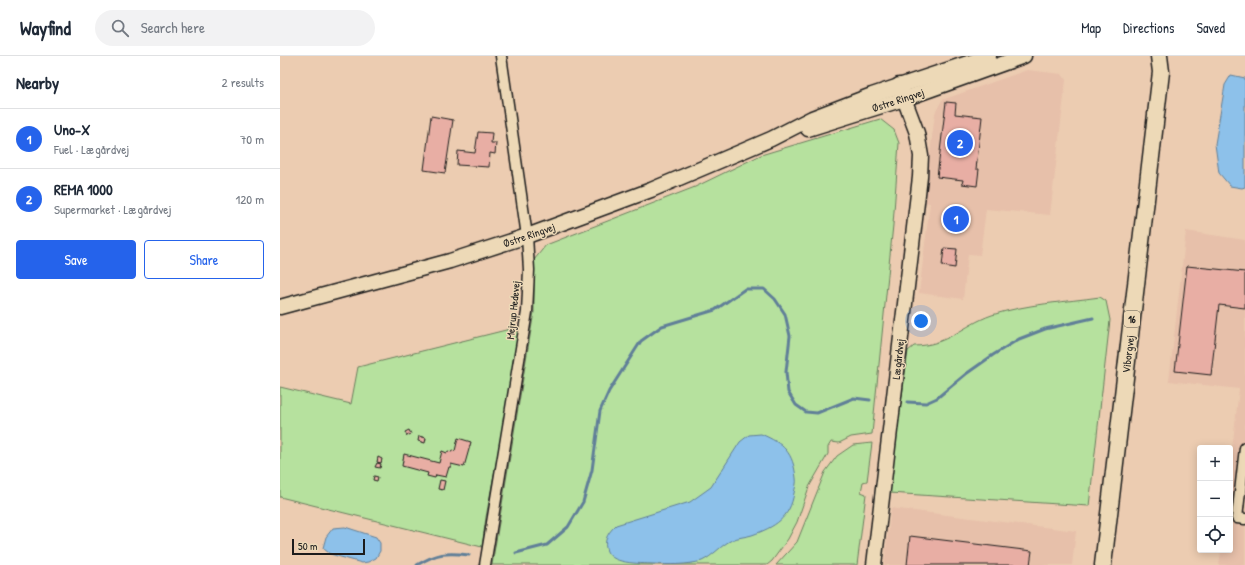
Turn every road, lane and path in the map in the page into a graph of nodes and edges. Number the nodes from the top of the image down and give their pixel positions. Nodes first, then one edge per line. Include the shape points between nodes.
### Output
1 (501, 56) edge
2 (989, 56) edge
3 (1024, 56) edge
4 (1159, 56) edge
5 (1167, 56) edge
6 (1161, 72) junction
7 (899, 85) junction
8 (904, 99) junction
9 (771, 139) junction
10 (527, 236) junction
11 (280, 307) edge
12 (1245, 448) edge
13 (1245, 519) edge
14 (485, 565) edge
15 (874, 565) edge
16 (1103, 565) edge

1 - 10 street, Mejrup Hedevej
2 - 7 street, Østre Ringvej
3 - 8 street, Østre Ringvej
4 - 6 main road, Viborgvej / 16
5 - 6 main road, Viborgvej / 16
6 - 16 main road, Viborgvej / 16
7 - 8 street, Lægårdvej
7 - 9 street, Østre Ringvej via 812,118
8 - 9 street, Østre Ringvej
8 - 15 street, Lægårdvej via 917,133 921,156 920,177
9 - 10 street, Østre Ringvej via 651,190
10 - 11 street, Østre Ringvej via 450,261
10 - 14 street, Mejrup Hedevej via 527,312
12 - 13 street via 1237,518

